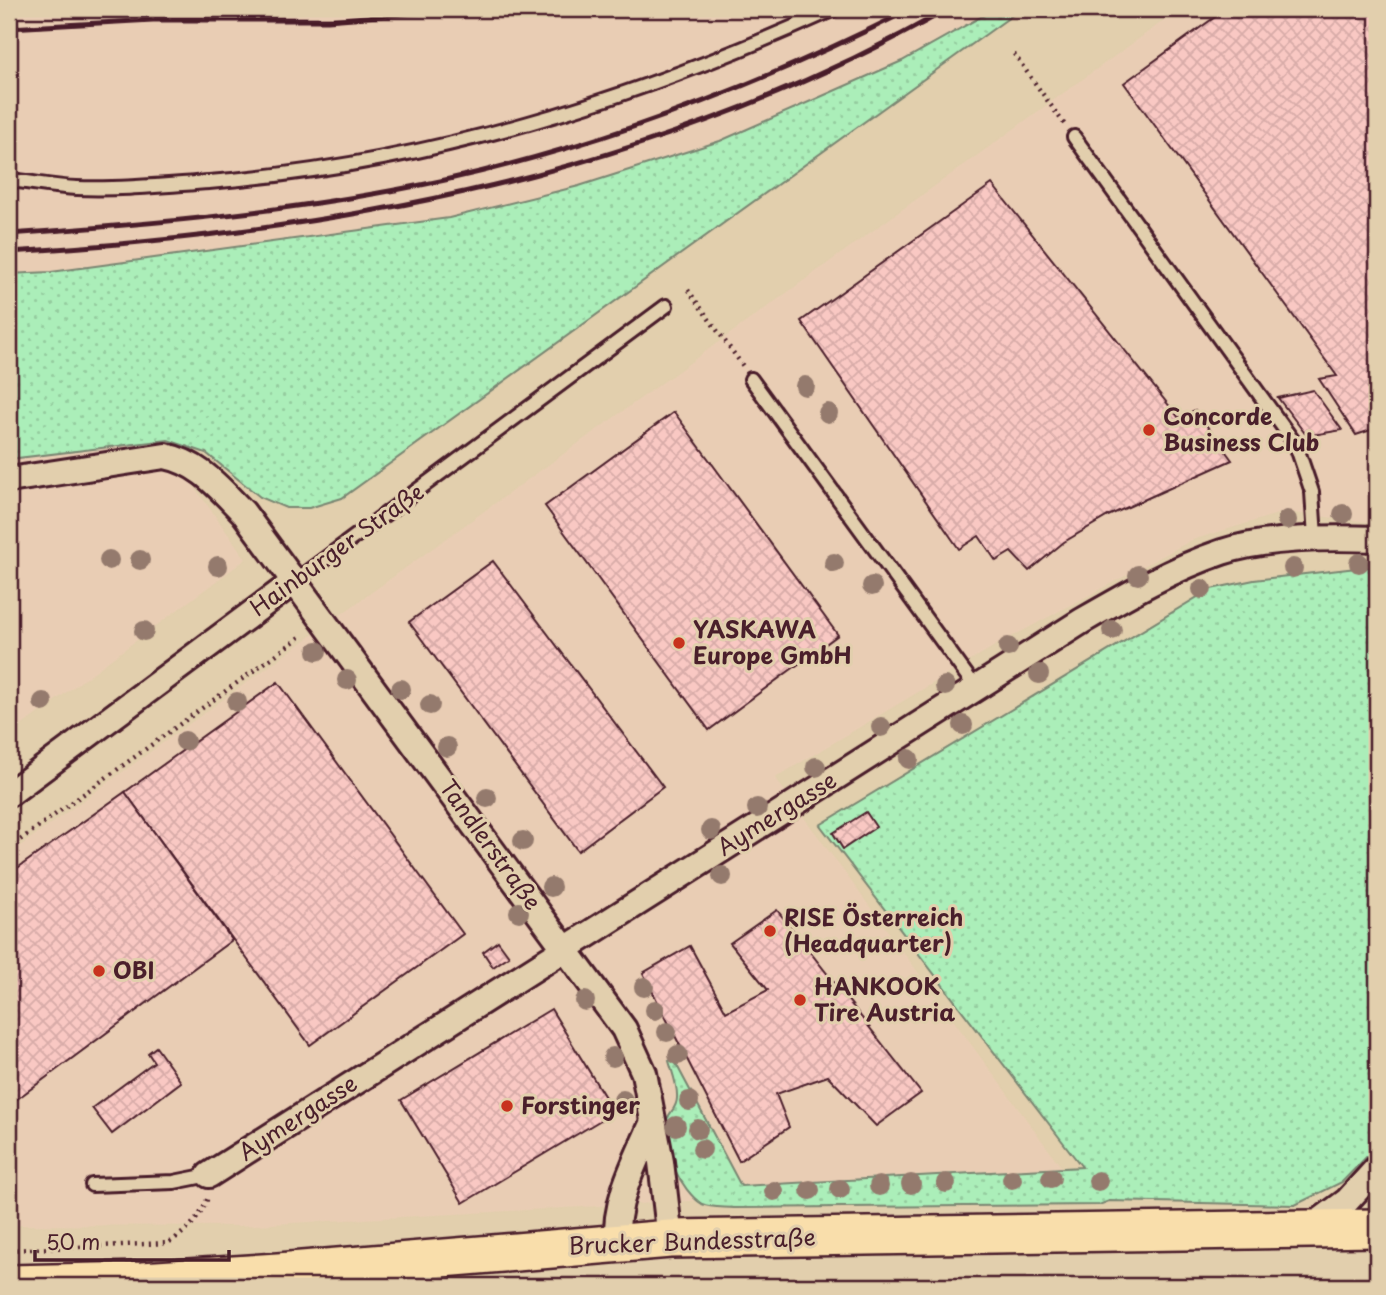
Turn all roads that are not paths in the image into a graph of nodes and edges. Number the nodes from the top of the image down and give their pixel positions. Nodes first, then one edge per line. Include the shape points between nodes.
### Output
1 (834, 9) edge
2 (1074, 137) road end
3 (9, 180) edge
4 (666, 306) dead end
5 (751, 379) road end
6 (9, 480) edge
7 (1315, 537) junction
8 (1377, 539) edge
9 (295, 581) junction
10 (975, 688) junction
11 (9, 794) edge
12 (565, 947) junction
13 (652, 1124) junction
14 (1377, 1168) edge
15 (209, 1175) joint
16 (92, 1185) dead end
17 (1377, 1228) edge
18 (1309, 1229) junction
19 (670, 1239) junction
20 (617, 1243) junction
21 (9, 1284) edge

1 - 3 lane via 734,54 634,91 522,127 404,153 291,175 186,184 77,188
2 - 7 lane via 1296,445 1312,492
4 - 9 lane, Hainburger Straße
5 - 10 lane
6 - 9 street, Tandlerstraße via 165,456 182,459 202,471 243,512
7 - 8 street, Aymergasse
7 - 10 street, Aymergasse via 1224,551 1151,581
9 - 11 street, Hainburger Straße
9 - 12 street, Tandlerstraße
10 - 12 street, Aymergasse
12 - 13 street, Tandlerstraße via 624,1029 643,1073
12 - 15 street, Aymergasse
13 - 19 street, Tandlerstraße
13 - 20 street via 628,1177 615,1223
14 - 18 street via 1346,1201
15 - 16 lane via 174,1182
17 - 18 main road, Brucker Bundesstraße
18 - 19 main road, Brucker Bundesstraße
19 - 20 main road, Brucker Bundesstraße
20 - 21 main road, Brucker Bundesstraße via 278,1272

